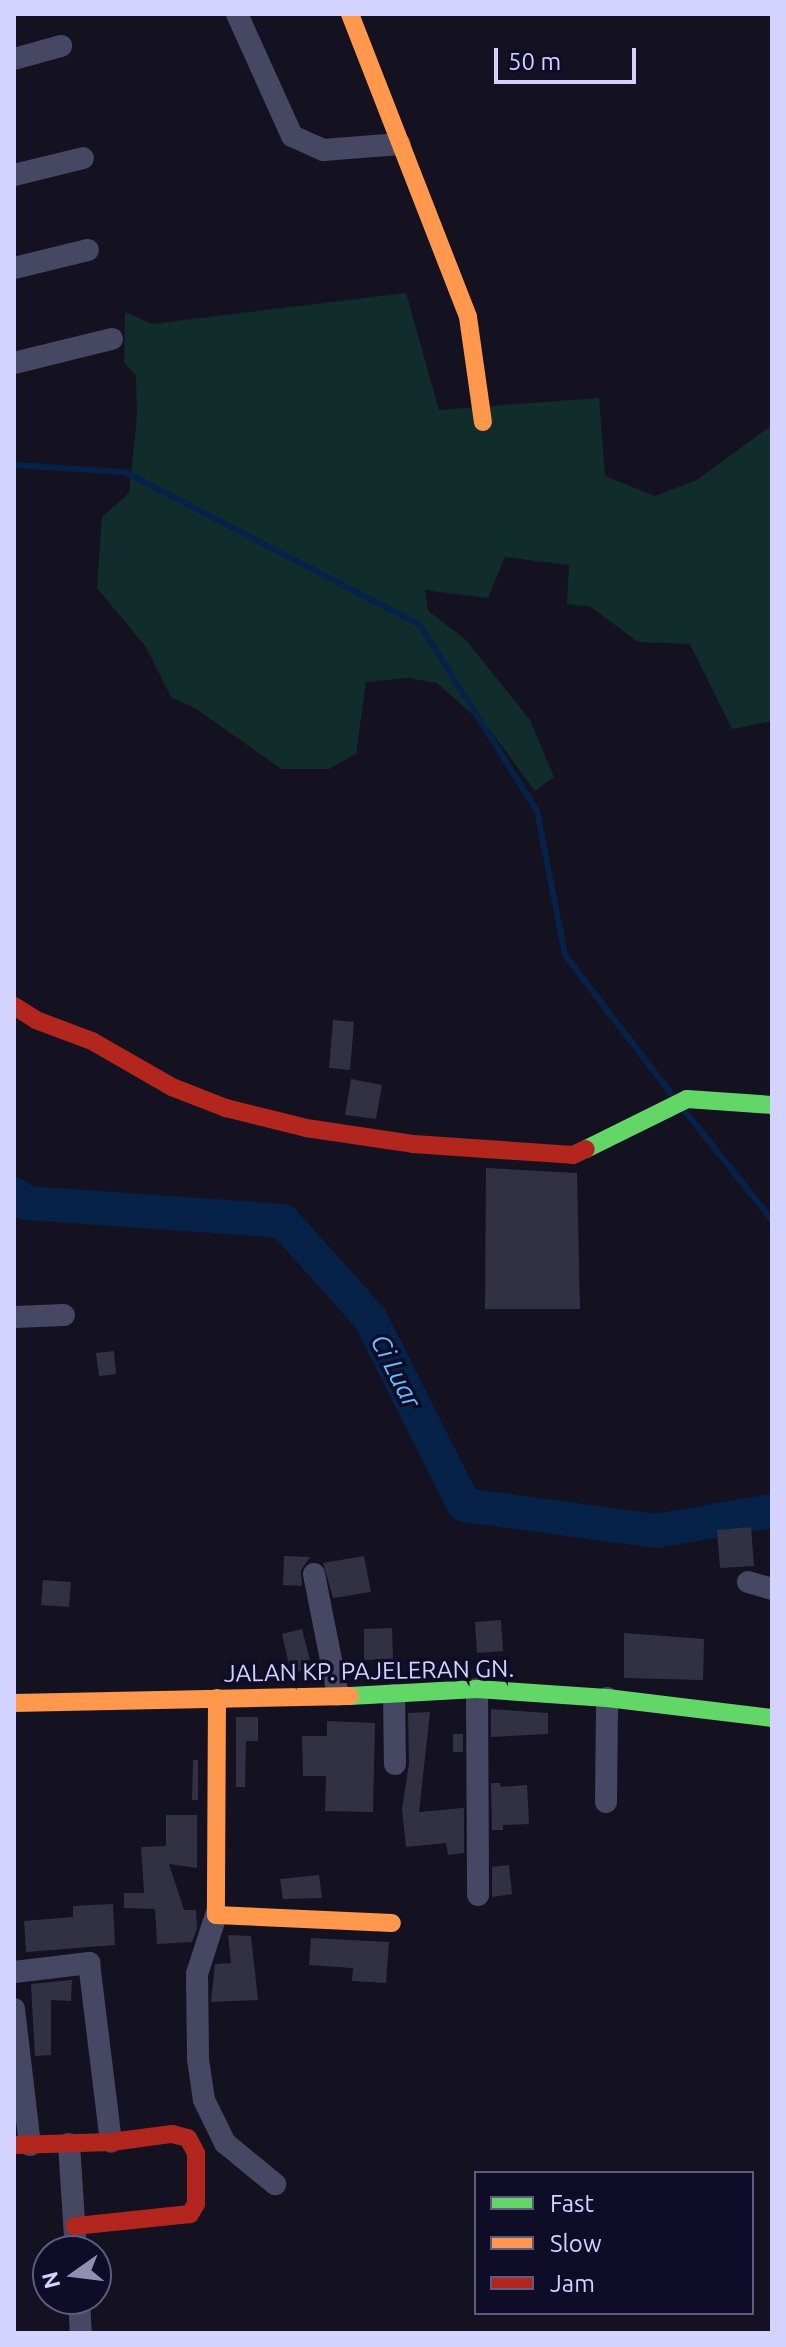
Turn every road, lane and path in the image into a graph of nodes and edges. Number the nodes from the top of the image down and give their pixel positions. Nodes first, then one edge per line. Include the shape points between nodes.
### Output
1 (237, 14) edge
2 (350, 14) edge
3 (61, 46) dead end
4 (14, 59) edge
5 (400, 144) junction
6 (83, 158) dead end
7 (14, 175) edge
8 (88, 250) dead end
9 (14, 268) edge
10 (112, 339) dead end
11 (14, 363) edge
12 (483, 422) dead end
13 (14, 1006) edge
14 (772, 1105) edge
15 (64, 1315) dead end
16 (14, 1317) edge
17 (314, 1574) dead end
18 (748, 1582) dead end
19 (772, 1589) edge
20 (477, 1689) junction
21 (338, 1695) junction
22 (394, 1695) junction
23 (217, 1698) junction
24 (607, 1698) junction
25 (14, 1703) edge
26 (772, 1718) edge
27 (395, 1764) dead end
28 (606, 1802) dead end
29 (478, 1895) dead end
30 (216, 1915) junction
31 (392, 1923) dead end
32 (14, 1972) edge
33 (14, 2009) edge
34 (111, 2142) junction
35 (69, 2144) junction
36 (22, 2145) edge
37 (275, 2184) dead end
38 (75, 2226) junction
39 (75, 2235) edge

1 - 5 street via 292,136 323,150
2 - 5 street
3 - 4 street
5 - 12 street via 468,317
6 - 7 street
8 - 9 street
10 - 11 street
13 - 14 street via 92,1041 172,1087 226,1108 306,1128 413,1144 573,1155 687,1099
15 - 16 street
17 - 21 street
18 - 19 street
20 - 22 street, JALAN KP. PAJELERAN GN.
20 - 24 street, JALAN KP. PAJELERAN GN.
20 - 29 street
21 - 22 street, JALAN KP. PAJELERAN GN.
21 - 23 street, JALAN KP. PAJELERAN GN.
22 - 27 street
23 - 25 street, JALAN KP. PAJELERAN GN.
23 - 30 street
24 - 26 street, JALAN KP. PAJELERAN GN.
24 - 28 street
30 - 31 street
30 - 37 street via 197,1974 204,2100 225,2143
32 - 34 street via 89,1963
33 - 36 street
34 - 35 street
34 - 38 street via 172,2134 188,2138 196,2153 196,2204 190,2214 179,2217
35 - 36 street
35 - 38 street
38 - 39 street

